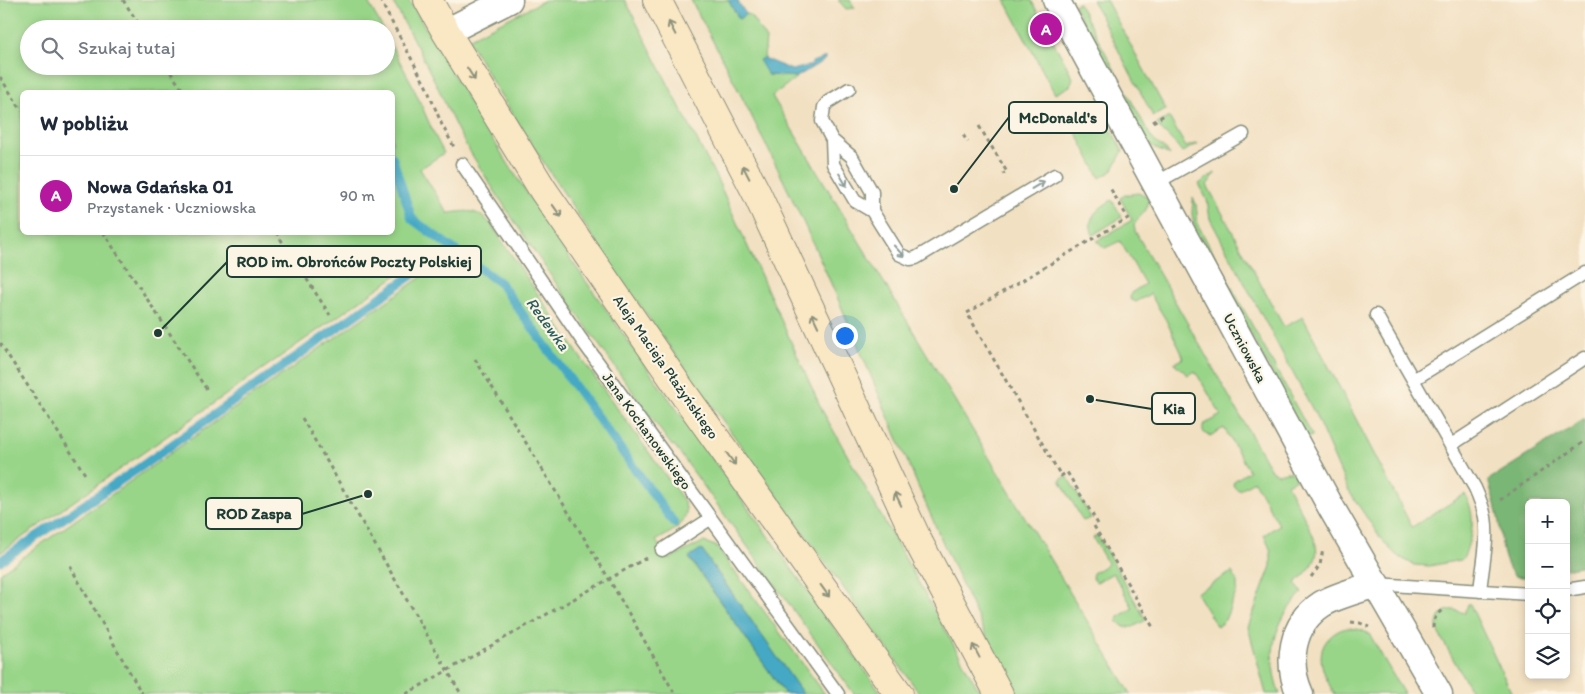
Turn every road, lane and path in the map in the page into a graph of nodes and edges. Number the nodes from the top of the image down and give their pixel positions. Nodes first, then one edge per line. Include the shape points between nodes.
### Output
1 (123, 0) edge
2 (380, 0) edge
3 (428, 0) edge
4 (509, 0) edge
5 (657, 0) edge
6 (1056, 0) edge
7 (136, 20) edge
8 (391, 20) edge
9 (395, 28) edge
10 (446, 32) junction
11 (172, 75) edge
12 (0, 77) edge
13 (849, 89) dead end
14 (183, 90) edge
15 (20, 108) edge
16 (1166, 114) dead end
17 (1150, 123) dead end
18 (979, 126) dead end
19 (1243, 134) dead end
20 (963, 135) dead end
21 (832, 140) junction
22 (968, 142) dead end
23 (462, 164) joint
24 (1003, 174) dead end
25 (1055, 175) dead end
26 (1156, 184) junction
27 (1110, 188) dead end
28 (872, 211) junction
29 (105, 235) edge
30 (278, 235) edge
31 (1585, 273) edge
32 (330, 315) dead end
33 (1376, 315) dead end
34 (0, 343) edge
35 (1585, 358) edge
36 (475, 359) dead end
37 (1413, 380) junction
38 (207, 390) dead end
39 (302, 418) dead end
40 (1585, 441) edge
41 (1451, 445) junction
42 (85, 474) dead end
43 (1486, 518) junction
44 (710, 519) junction
45 (1323, 547) dead end
46 (662, 550) joint
47 (70, 566) dead end
48 (609, 579) junction
49 (1376, 584) junction
50 (1585, 587) edge
51 (1570, 589) edge
52 (1480, 592) junction
53 (1525, 594) edge
54 (1323, 604) junction
55 (1446, 607) dead end
56 (1154, 628) dead end
57 (1433, 633) dead end
58 (448, 670) junction
59 (142, 694) edge
60 (406, 694) edge
61 (461, 694) edge
62 (675, 694) edge
63 (838, 694) edge
64 (899, 694) edge
65 (999, 694) edge
66 (1300, 694) edge
67 (1440, 694) edge

1 - 7 path
2 - 8 path
3 - 10 main road, Aleja Macieja Płażyńskiego
4 - 10 street
65 -> 5 main road via 915,534 757,194
6 - 26 street, Uczniowska
9 - 23 path
10 -> 64 main road, Aleja Macieja Płażyńskiego via 543,190
11 - 14 path
12 - 15 path
13 - 21 lane via 824,106 822,121
16 - 17 path
18 - 24 path via 1007,172
19 - 26 lane
20 - 22 path
21 - 28 lane via 852,157 872,192
21 -> 28 lane via 833,164 855,201
23 - 44 lane, Jana Kochanowskiego via 581,339
28 -> 25 lane via 899,254 916,258
26 - 49 street, Uczniowska
27 - 56 path via 1128,218 967,312 1061,476 1067,472
29 - 38 path
30 - 32 path
31 - 37 lane
33 - 37 lane
34 - 42 path
35 - 41 lane
36 - 48 path
37 - 41 lane
39 - 58 path
40 - 43 path via 1500,499
41 - 43 lane via 1475,488
43 - 52 lane
44 - 46 lane
44 - 63 lane, Jana Kochanowskiego
45 - 54 path via 1318,570 1306,582
46 - 48 path
47 - 59 path
48 - 58 path
48 - 62 path
49 - 52 lane
49 - 54 street
49 - 67 street, Uczniowska
50 - 51 lane
52 - 53 lane
54 - 66 street via 1300,627 1294,643 1292,664
55 - 57 path via 1438,612 1433,622
58 - 60 path
58 - 61 path

